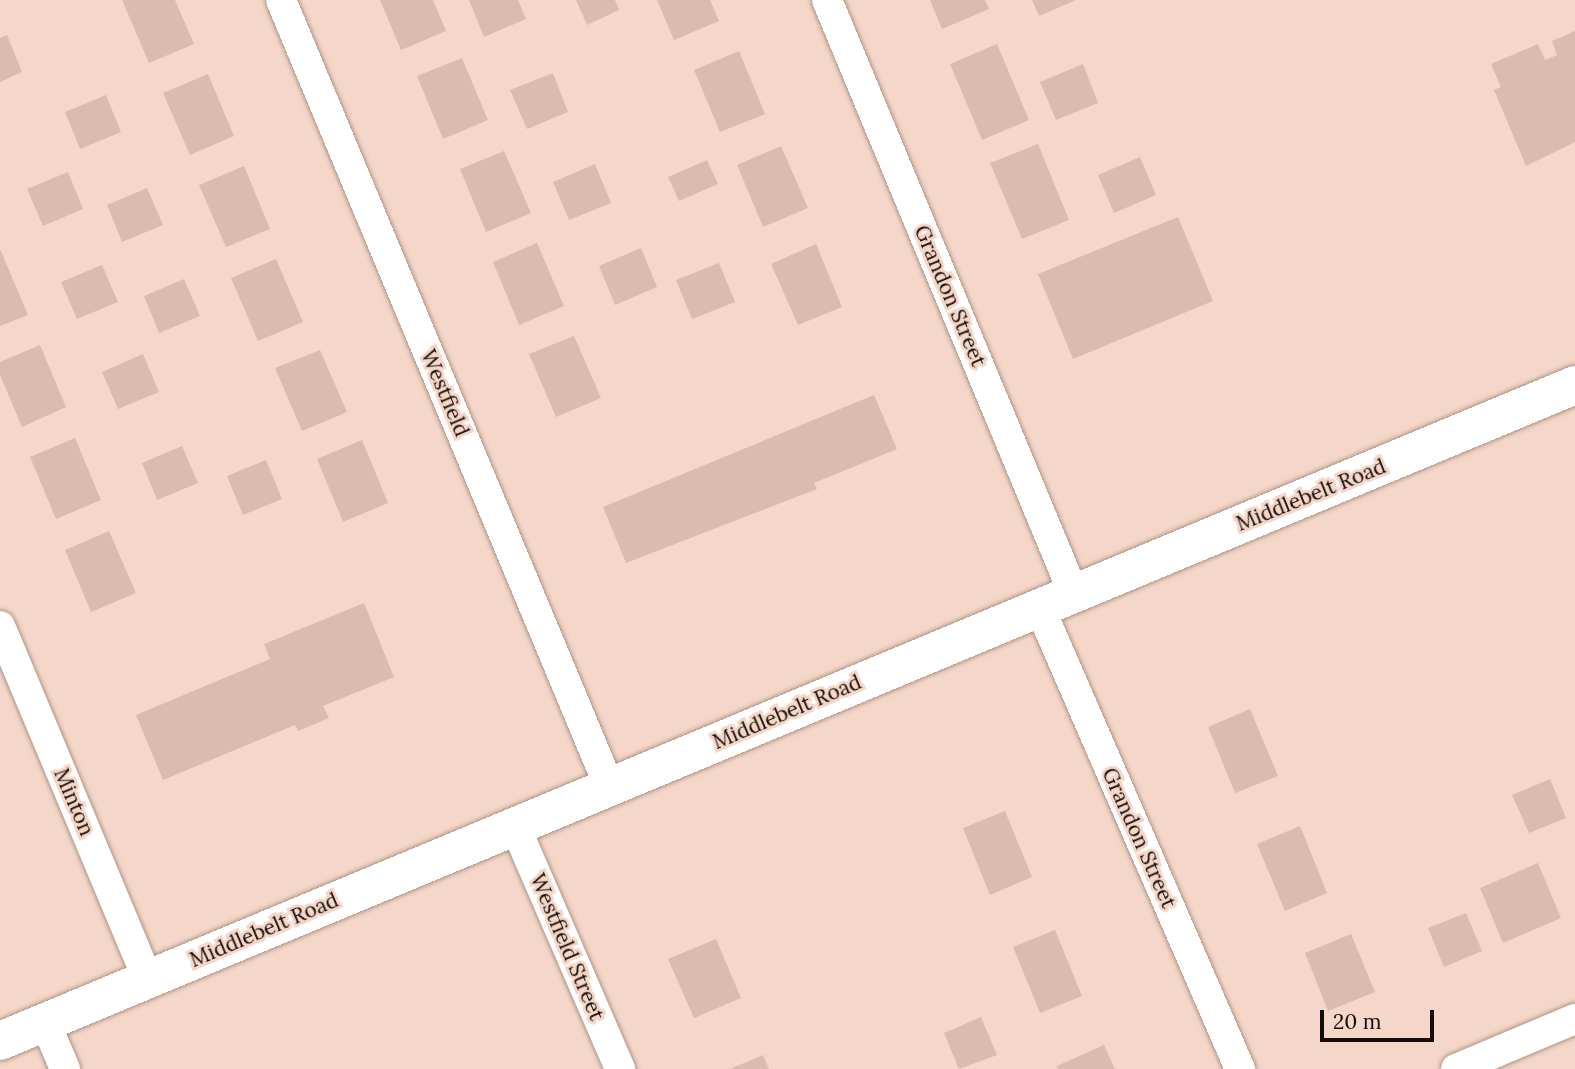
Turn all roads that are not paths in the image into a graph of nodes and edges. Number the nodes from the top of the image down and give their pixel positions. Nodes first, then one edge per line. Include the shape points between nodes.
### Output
1 (281, 0) edge
2 (827, 0) edge
3 (1575, 385) edge
4 (1073, 592) junction
5 (1039, 606) junction
6 (0, 626) edge
7 (609, 786) junction
8 (515, 825) junction
9 (148, 979) junction
10 (1575, 1019) edge
11 (45, 1022) junction
12 (0, 1041) edge
13 (65, 1069) edge
14 (620, 1069) edge
15 (1240, 1069) edge
16 (1456, 1069) edge

1 - 7 street, Westfield
2 - 4 street, Grandon Street
3 - 4 main road, Middlebelt Road
4 - 5 main road, Middlebelt Road
5 - 7 main road, Middlebelt Road
5 - 15 street, Grandon Street
6 - 9 street, Minton
7 - 8 main road, Middlebelt Road
8 - 9 main road, Middlebelt Road
8 - 14 street, Westfield Street
9 - 11 main road, Middlebelt Road
10 - 16 street
11 - 12 main road, Middlebelt Road
11 - 13 street

